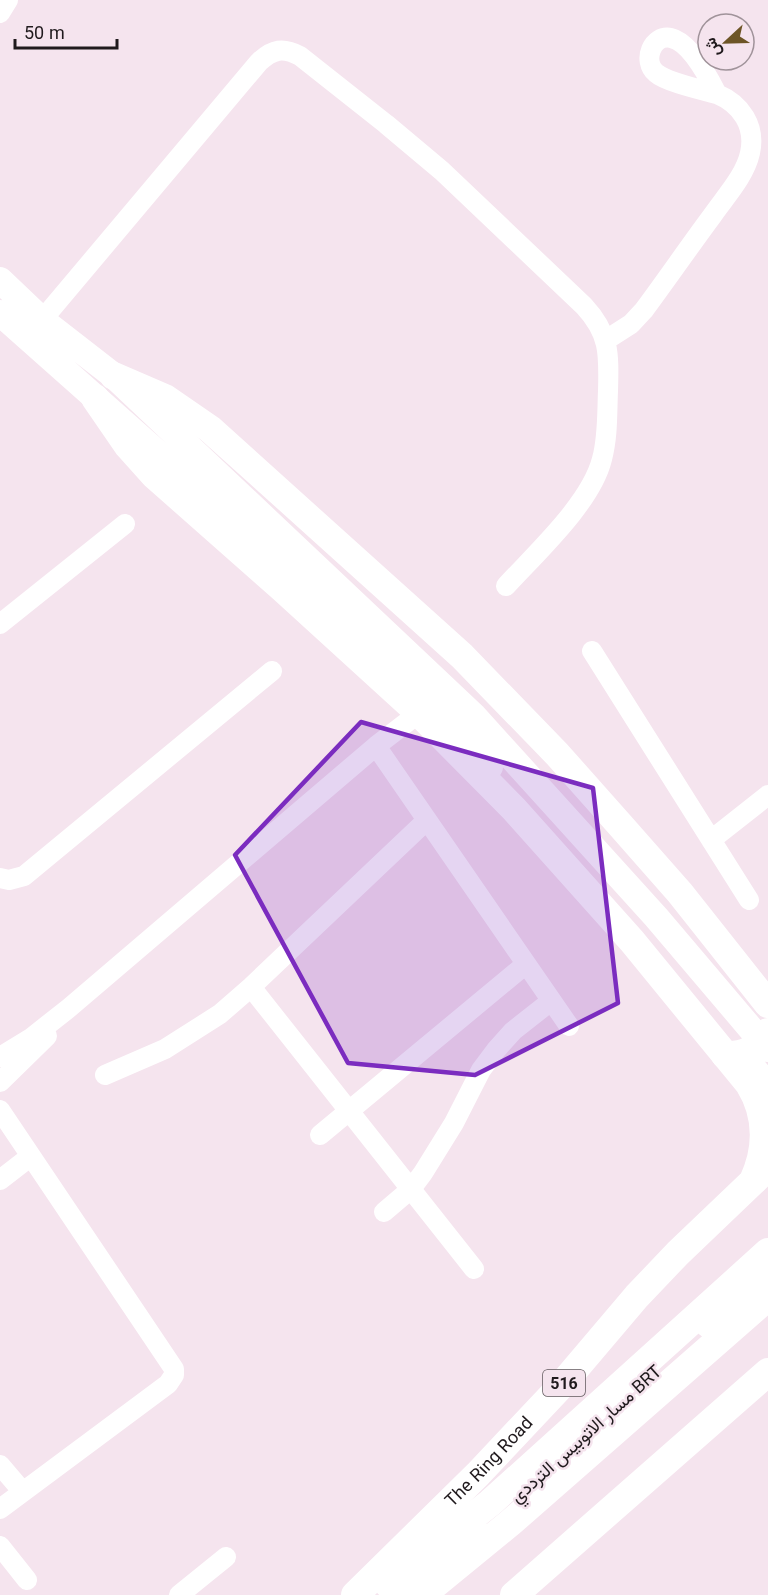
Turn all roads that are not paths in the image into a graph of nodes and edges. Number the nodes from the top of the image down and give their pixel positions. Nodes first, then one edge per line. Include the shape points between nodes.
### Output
1 (8, 0) edge
2 (0, 13) edge
3 (717, 94) dead end
4 (0, 280) edge
5 (0, 313) edge
6 (42, 320) junction
7 (606, 340) junction
8 (114, 376) junction
9 (95, 398) junction
10 (125, 524) dead end
11 (506, 586) dead end
12 (0, 624) edge
13 (591, 651) dead end
14 (272, 671) dead end
15 (419, 714) junction
16 (376, 746) junction
17 (768, 795) edge
18 (428, 820) junction
19 (711, 840) junction
20 (0, 878) edge
21 (748, 900) dead end
22 (526, 964) junction
23 (251, 987) junction
24 (551, 1001) junction
25 (768, 1004) edge
26 (69, 1008) junction
27 (569, 1026) dead end
28 (768, 1032) edge
29 (768, 1049) edge
30 (725, 1055) junction
31 (0, 1057) edge
32 (105, 1075) dead end
33 (0, 1082) edge
34 (768, 1085) edge
35 (0, 1110) edge
36 (349, 1111) junction
37 (320, 1136) dead end
38 (31, 1156) junction
39 (760, 1174) edge
40 (0, 1180) edge
41 (411, 1189) junction
42 (384, 1212) dead end
43 (768, 1252) edge
44 (474, 1269) dead end
45 (768, 1272) edge
46 (768, 1297) edge
47 (768, 1372) edge
48 (0, 1465) edge
49 (0, 1486) edge
50 (20, 1494) junction
51 (0, 1509) edge
52 (0, 1546) edge
53 (226, 1557) dead end
54 (27, 1580) dead end
55 (179, 1595) edge
56 (354, 1595) edge
57 (374, 1595) edge
58 (403, 1595) edge
59 (422, 1595) edge
60 (514, 1595) edge

1 - 2 lane
3 - 7 lane via 736,105 748,123 752,145 746,166 644,310
4 - 6 main road
5 - 9 main road
6 - 7 lane via 259,62 279,49 300,56 442,171 584,306
6 - 8 main road
7 - 11 lane via 609,355 605,441 599,471 584,498
8 - 25 highway via 148,389 196,417 462,656 557,754 680,893
8 - 29 main road via 474,716 656,917
9 - 15 highway via 128,446 161,481
9 - 34 main road via 277,559 460,734
10 - 12 lane
13 - 19 lane
14 - 20 lane via 24,876
15 - 16 lane
15 - 30 highway via 513,809 633,941
16 - 18 lane
16 - 26 lane
17 - 19 lane
18 - 22 lane
18 - 23 lane
19 - 21 lane
22 - 24 lane
22 - 36 lane
23 - 32 lane via 183,1039
23 - 36 lane
24 - 27 lane
24 - 41 lane via 513,1031 488,1060 454,1123
26 - 31 lane
26 - 33 lane via 37,1047
28 - 30 highway via 750,1051
30 - 39 highway via 754,1093 765,1122
35 - 38 lane
36 - 37 lane
36 - 41 lane
38 - 40 lane
38 - 50 lane via 174,1369 168,1384
39 - 56 highway, The Ring Road / 516 via 637,1296 559,1388 486,1465
41 - 42 lane
41 - 44 lane
43 - 57 highway, The Ring Road / 516 via 490,1503
45 - 58 lane, مسار الاتوبيس الترددي BRT
46 - 59 highway
47 - 60 highway
48 - 50 lane
49 - 50 lane
50 - 51 lane
52 - 54 lane
53 - 55 lane

